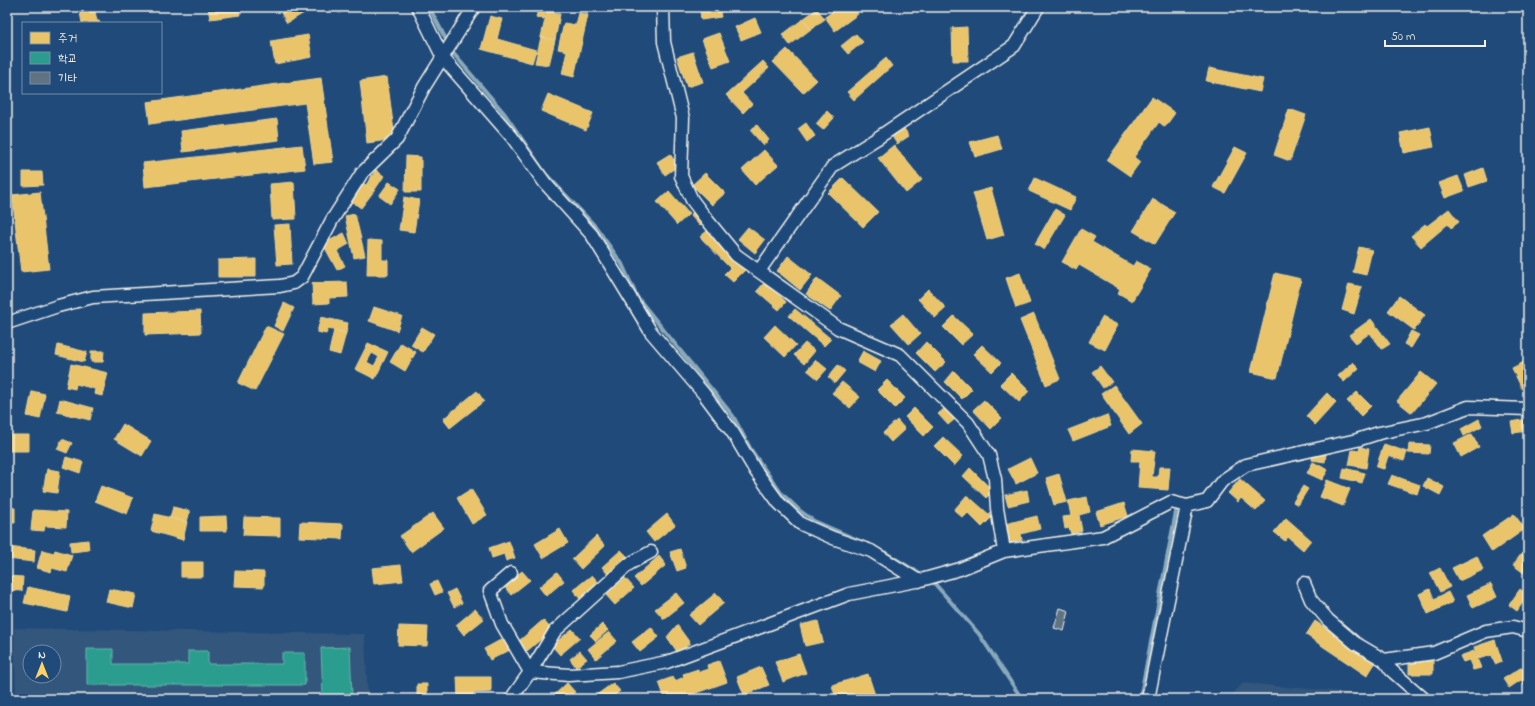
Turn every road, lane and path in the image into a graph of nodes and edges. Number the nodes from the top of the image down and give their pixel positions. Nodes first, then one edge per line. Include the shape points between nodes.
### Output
1 (418, 7) edge
2 (474, 7) edge
3 (663, 7) edge
4 (1038, 7) edge
5 (443, 58) junction
6 (759, 271) junction
7 (7, 323) edge
8 (1528, 409) edge
9 (1187, 506) junction
10 (1004, 551) junction
11 (651, 552) dead end
12 (511, 573) dead end
13 (920, 581) junction
14 (1304, 583) dead end
15 (1528, 631) edge
16 (1384, 660) junction
17 (530, 672) junction
18 (511, 699) edge
19 (1148, 699) edge
20 (1424, 699) edge

1 - 5 street
2 - 5 street
3 - 6 street via 664,42 683,118 681,176 692,200 708,222 736,255
4 - 6 street via 1014,46 833,166
5 - 7 street via 424,87 397,139 362,173 332,220 302,277 294,283 280,286 93,297
5 - 13 street via 512,137 545,184 592,235 651,332 704,394 779,503 801,524 871,551
6 - 10 street via 838,328 900,355 968,423 990,455
8 - 9 street via 1468,407 1428,423 1246,465 1222,481 1207,501
9 - 10 street via 1171,502 1103,537
9 - 19 street
10 - 13 street via 960,569
11 - 17 street via 629,564 555,631
12 - 17 street via 490,591 502,624
13 - 17 street via 849,594 667,662 618,672 569,675
14 - 16 street via 1311,600 1328,620 1355,643
15 - 16 street via 1513,627 1486,631 1434,653
16 - 20 street via 1391,670
17 - 18 street

